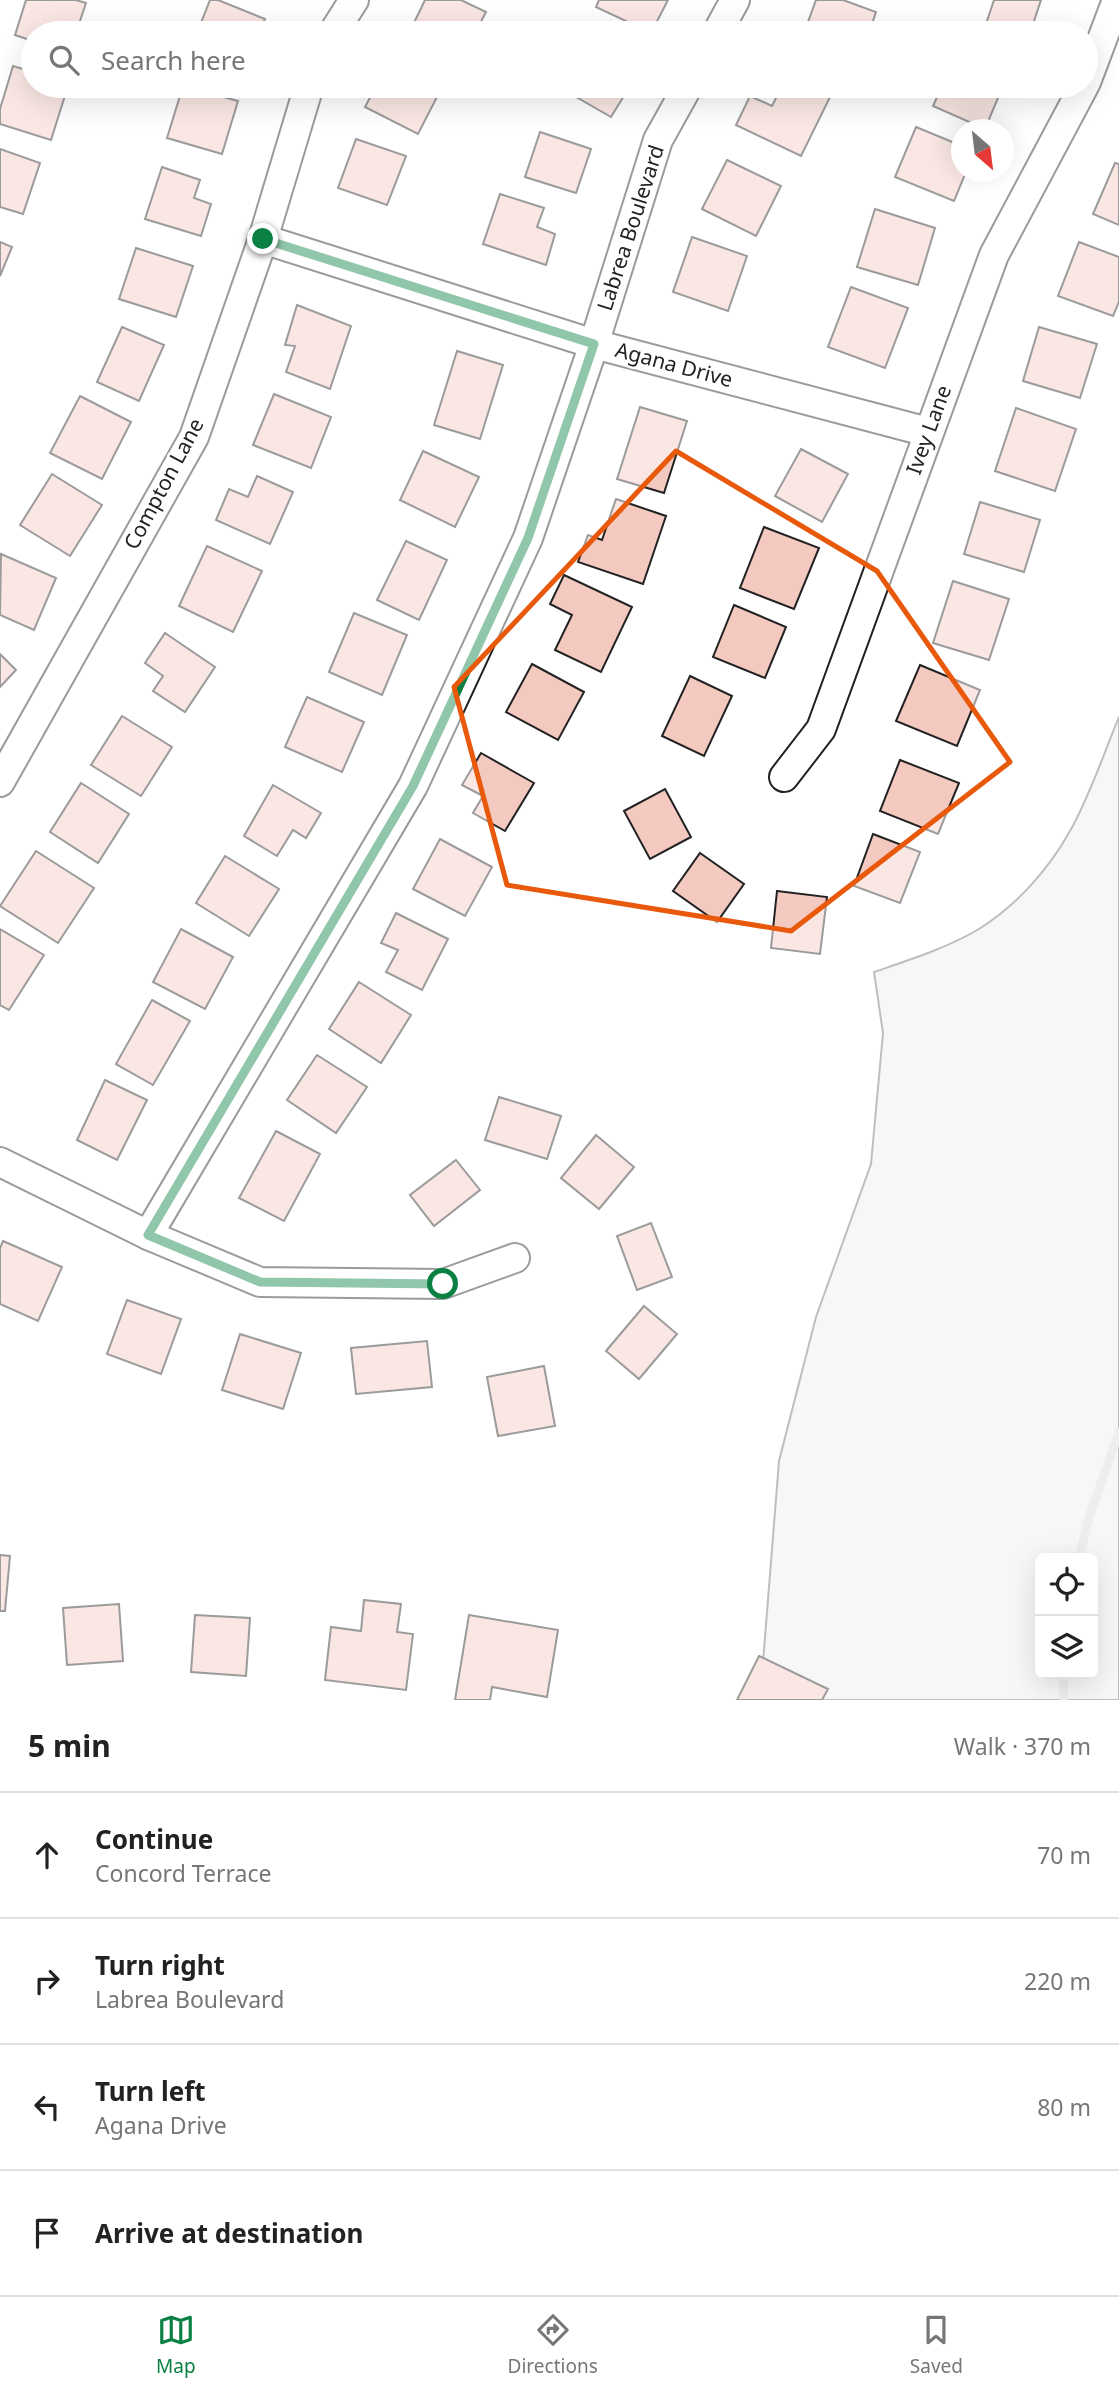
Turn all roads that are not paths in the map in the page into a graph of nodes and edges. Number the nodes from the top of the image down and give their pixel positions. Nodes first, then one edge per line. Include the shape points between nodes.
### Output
1 (354, 0) edge
2 (735, 0) edge
3 (1117, 0) edge
4 (341, 21) edge
5 (724, 21) edge
6 (1098, 50) edge
7 (305, 98) edge
8 (681, 98) edge
9 (1078, 98) edge
10 (263, 239) junction
11 (594, 344) junction
12 (928, 432) junction
13 (784, 777) dead end
14 (0, 782) edge
15 (0, 1161) edge
16 (148, 1235) junction
17 (514, 1258) dead end

1 - 4 street
2 - 5 street
3 - 6 street, Ivey Lane
7 - 10 street, Compton Lane
8 - 11 street, Labrea Boulevard via 658,140
9 - 12 street, Ivey Lane via 994,255
10 - 11 street, Agana Drive
10 - 14 street, Compton Lane via 194,437
11 - 12 street, Agana Drive
11 - 16 street, Labrea Boulevard via 528,538 413,786
12 - 13 street, Ivey Lane via 821,729
15 - 16 street
16 - 17 street via 260,1282 443,1284

